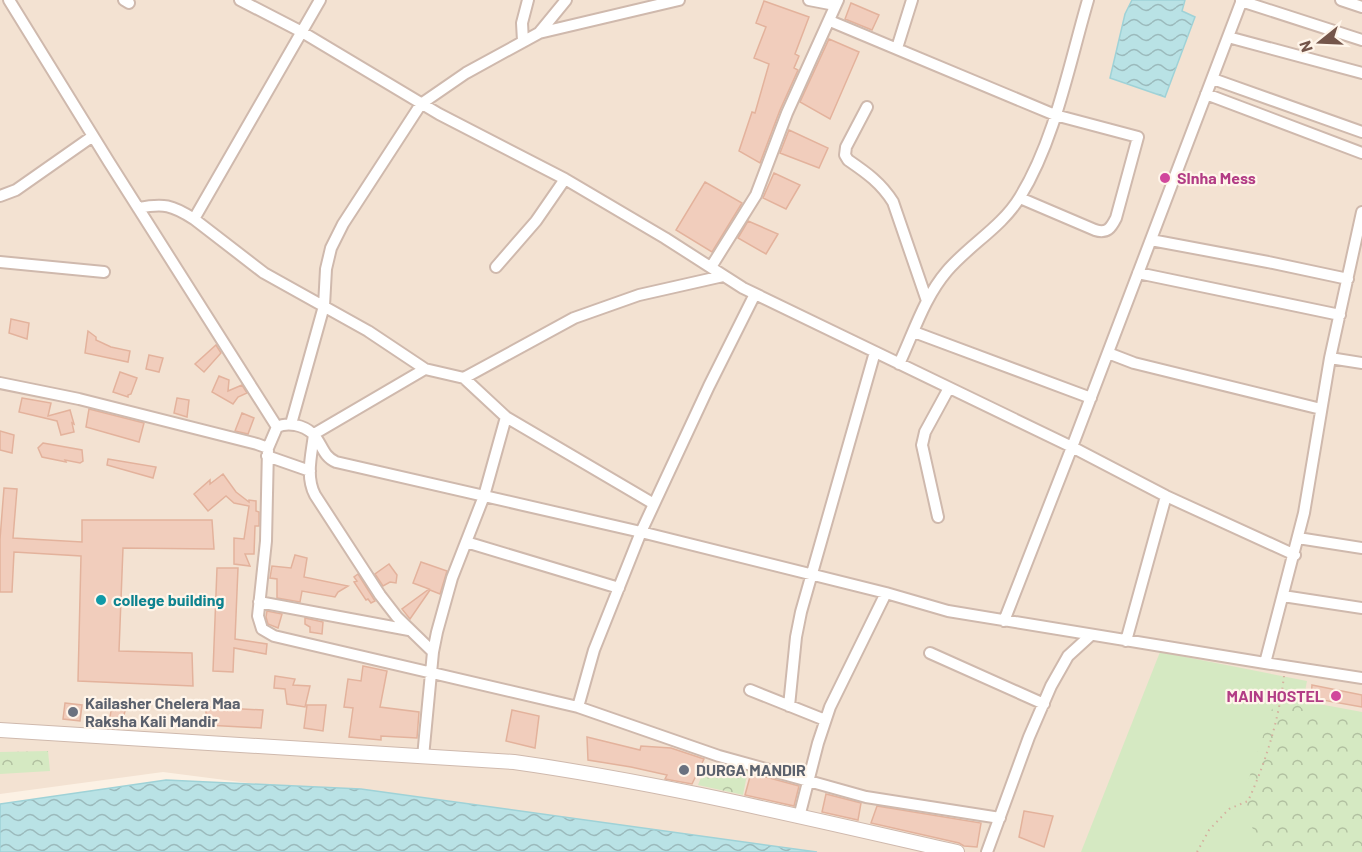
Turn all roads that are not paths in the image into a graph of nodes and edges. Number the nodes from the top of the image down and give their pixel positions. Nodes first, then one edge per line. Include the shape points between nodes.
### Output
1 (9, 0) edge
2 (240, 0) edge
3 (320, 0) edge
4 (528, 0) edge
5 (566, 0) edge
6 (680, 0) edge
7 (809, 0) edge
8 (912, 0) edge
9 (1088, 0) edge
10 (1341, 0) edge
11 (1241, 1) edge
12 (837, 3) edge
13 (1362, 7) edge
14 (830, 21) junction
15 (303, 32) junction
16 (539, 33) junction
17 (1227, 38) junction
18 (1362, 40) edge
19 (523, 41) junction
20 (897, 48) junction
21 (1362, 73) edge
22 (1213, 79) junction
23 (1206, 94) junction
24 (421, 104) junction
25 (867, 107) dead end
26 (1054, 115) junction
27 (1362, 132) edge
28 (93, 136) junction
29 (1362, 153) edge
30 (565, 179) junction
31 (0, 196) edge
32 (1020, 198) junction
33 (138, 208) junction
34 (1362, 212) edge
35 (194, 219) junction
36 (1361, 229) edge
37 (1151, 240) junction
38 (0, 261) edge
39 (496, 267) dead end
40 (711, 267) junction
41 (104, 272) dead end
42 (1138, 273) junction
43 (723, 276) junction
44 (1348, 279) junction
45 (755, 294) junction
46 (927, 301) junction
47 (324, 306) junction
48 (1340, 315) junction
49 (914, 332) junction
50 (875, 352) junction
51 (1108, 353) junction
52 (1330, 358) junction
53 (1362, 363) edge
54 (900, 364) junction
55 (425, 369) junction
56 (464, 378) junction
57 (0, 383) edge
58 (949, 388) junction
59 (1091, 398) junction
60 (1322, 410) junction
61 (506, 417) junction
62 (291, 424) junction
63 (277, 427) junction
64 (314, 434) junction
65 (1072, 447) junction
66 (268, 452) junction
67 (309, 471) junction
68 (484, 496) junction
69 (1166, 496) junction
70 (654, 504) junction
71 (938, 517) dead end
72 (641, 532) junction
73 (1299, 538) junction
74 (466, 542) junction
75 (1362, 548) edge
76 (1295, 555) junction
77 (810, 575) junction
78 (619, 588) junction
79 (886, 593) junction
80 (1283, 596) junction
81 (259, 602) junction
82 (1362, 608) edge
83 (1004, 621) junction
84 (409, 630) junction
85 (1090, 635) junction
86 (1126, 641) junction
87 (433, 652) junction
88 (930, 653) dead end
89 (1265, 663) junction
90 (432, 672) junction
91 (1362, 678) edge
92 (750, 690) dead end
93 (1044, 704) junction
94 (789, 706) junction
95 (579, 707) junction
96 (825, 720) junction
97 (0, 730) edge
98 (423, 757) junction
99 (808, 782) junction
100 (799, 817) junction
101 (1000, 818) junction
102 (957, 852) edge
103 (987, 852) edge

1 - 28 street
2 - 15 street
3 - 15 street
4 - 19 street via 522,23
5 - 16 street
6 - 16 street
7 - 12 street
8 - 20 street
9 - 26 street
10 - 13 street
11 - 17 street
11 - 18 street
12 - 14 street
14 - 20 street
14 - 40 street via 787,113 756,195
15 - 24 street
15 - 35 street
16 - 19 street
17 - 21 street
17 - 22 street
19 - 24 street via 465,73
20 - 26 street
22 - 23 street
22 - 27 street
23 - 29 street
23 - 37 street
24 - 30 street
24 - 47 street via 331,248
25 - 46 street via 845,155 876,179 893,202
26 - 32 street via 1045,150
26 - 32 street via 1138,137 1116,218 1110,229 1100,232
28 - 31 street via 16,190
28 - 33 street
30 - 39 street via 536,221
30 - 40 street
32 - 46 street via 948,269
33 - 35 street via 168,205
33 - 63 street
34 - 36 street
35 - 47 street via 264,273
36 - 44 street
37 - 42 street
37 - 44 street
38 - 41 street
40 - 43 street
42 - 48 street
42 - 51 street
43 - 45 street
43 - 56 street via 639,295 574,318
44 - 48 street
45 - 50 street
45 - 70 street
46 - 49 street
47 - 55 street
47 - 62 street
48 - 52 street
49 - 54 street
49 - 59 street
50 - 54 street
50 - 77 street
51 - 59 street
51 - 60 street
52 - 53 street
52 - 60 street
54 - 58 street
55 - 56 street
55 - 64 street
56 - 61 street
57 - 66 street via 257,444
58 - 65 street
58 - 71 street via 922,445
59 - 65 street
60 - 73 street
61 - 68 street
61 - 70 street
62 - 63 street
62 - 64 street
63 - 66 street
64 - 67 street
64 - 68 street via 336,462
65 - 69 street
65 - 83 street
66 - 67 street
66 - 81 street via 266,541
67 - 84 street via 315,495 380,595
68 - 72 street
68 - 74 street
69 - 76 street
69 - 86 street
70 - 72 street
72 - 77 street
72 - 78 street
73 - 75 street
73 - 76 street
74 - 78 street
74 - 87 street via 452,578
76 - 80 street
77 - 79 street
77 - 94 street via 796,637
78 - 95 street via 594,650
79 - 83 street via 948,611
79 - 96 street
80 - 82 street
80 - 89 street
81 - 84 street
81 - 90 street via 260,626 274,636
83 - 85 street
84 - 87 street
85 - 86 street
85 - 93 street via 1068,656
86 - 89 street
87 - 90 street
88 - 93 street
89 - 91 street
90 - 95 street
90 - 98 street
92 - 94 street
93 - 101 street
94 - 96 street
95 - 99 street
96 - 99 street
97 - 98 street
98 - 100 street via 548,767
99 - 100 street
99 - 101 street via 882,801
100 - 102 street
101 - 103 street

